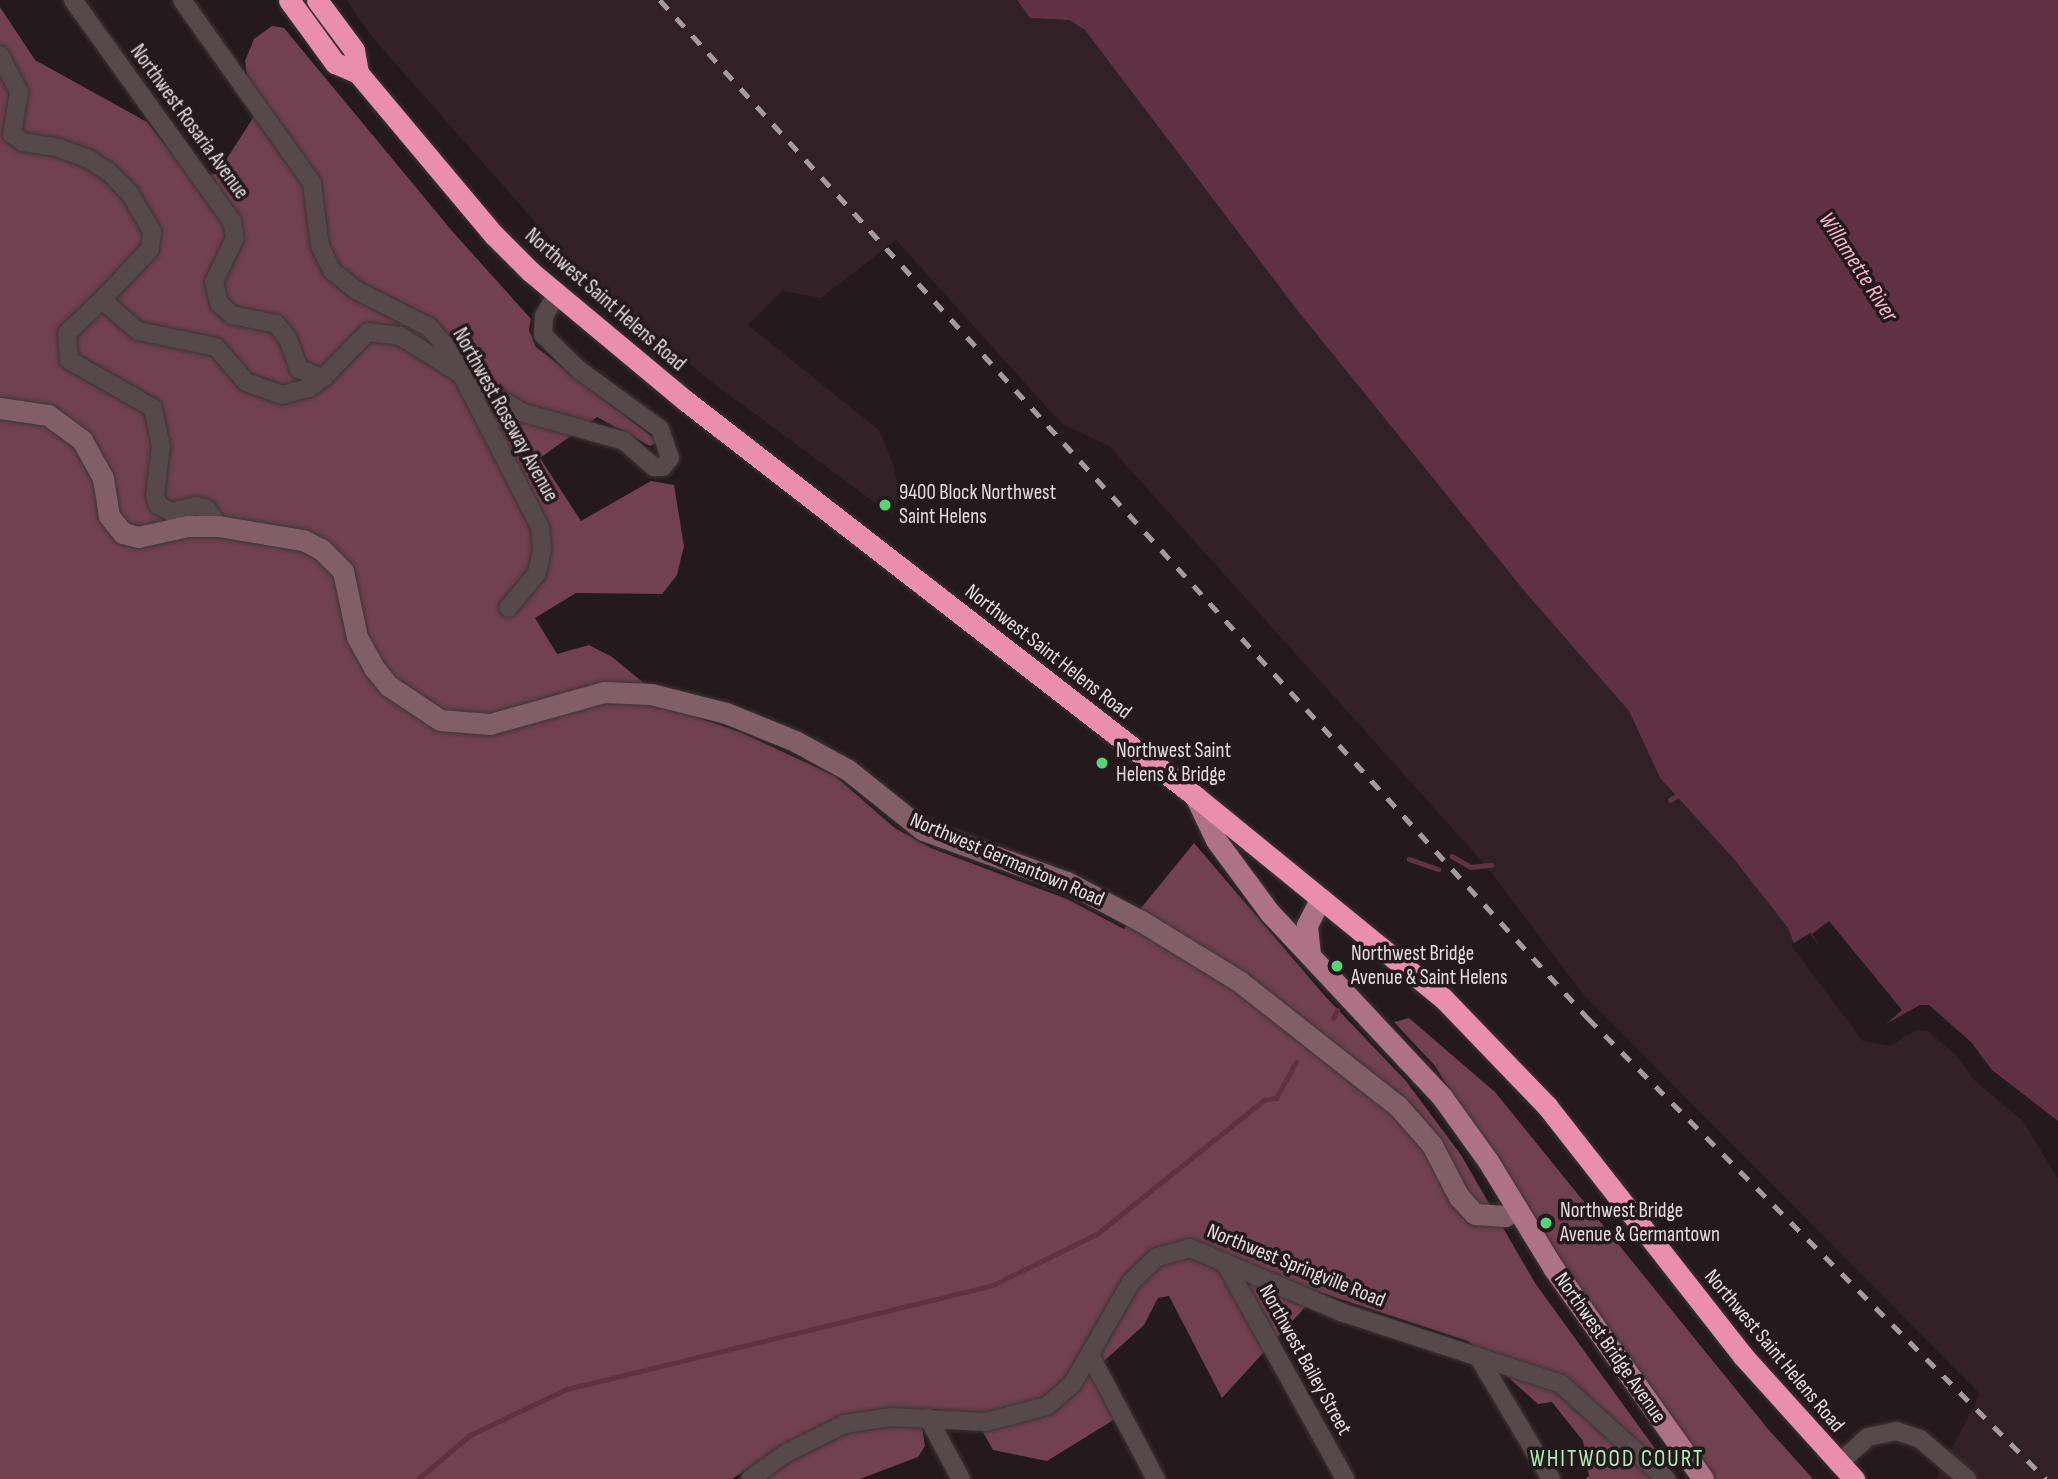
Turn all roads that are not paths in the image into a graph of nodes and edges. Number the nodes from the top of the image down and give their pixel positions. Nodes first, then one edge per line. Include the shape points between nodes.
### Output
1 (73, 0) edge
2 (182, 0) edge
3 (289, 0) edge
4 (317, 0) edge
5 (0, 55) edge
6 (358, 73) junction
7 (557, 294) junction
8 (102, 300) junction
9 (323, 378) junction
10 (465, 381) junction
11 (0, 408) edge
12 (218, 526) junction
13 (508, 608) dead end
14 (1195, 796) junction
15 (1321, 898) junction
16 (1310, 955) junction
17 (1517, 1208) junction
18 (1225, 1263) junction
19 (1091, 1357) junction
20 (1479, 1358) junction
21 (928, 1418) junction
22 (1838, 1464) junction
23 (751, 1479) edge
24 (961, 1479) edge
25 (1156, 1479) edge
26 (1345, 1479) edge
27 (1550, 1479) edge
28 (1666, 1479) edge
29 (1703, 1479) edge
30 (1854, 1479) edge
31 (1968, 1479) edge

1 - 9 street, Northwest Rosaria Avenue via 232,221 235,238 214,282 219,303 232,314 276,324 288,339 299,369
2 - 10 street, Northwest Roseway Avenue via 312,183 320,246 332,271 356,290 429,327
3 - 6 highway, Northwest Saint Helens Road via 335,63
4 - 6 highway, Northwest Saint Helens Road via 354,50
5 - 8 street via 19,92 12,134 23,142 87,158 110,173 130,194 152,232 150,249
6 - 7 highway, Northwest Saint Helens Road via 494,235
7 - 10 street via 544,316 546,339 579,370 660,429 668,444 668,464 654,467 624,441 520,412
7 - 14 highway, Northwest Saint Helens Road via 696,409
8 - 9 street via 138,331 216,347 246,382 271,394 300,392
8 - 12 street via 67,333 69,360 153,408 161,446 156,500 172,512 197,506 207,509
9 - 10 street via 355,341 375,330 400,336
10 - 13 street, Northwest Roseway Avenue via 540,527 537,573
11 - 12 main road, Northwest Germantown Road via 48,415 82,440 103,478 109,516 123,533 138,537 188,526
12 - 17 main road, Northwest Germantown Road via 303,540 337,562 348,586 357,637 375,669 389,686 440,720 490,724 604,692 635,691 689,703 795,741 848,770 923,830 1016,861 1099,898 1193,949 1240,981 1398,1106 1432,1145 1459,1197 1475,1214 1505,1216
14 - 15 highway, Northwest Saint Helens Road
14 - 16 main road, Northwest Bridge Avenue via 1216,840 1270,913
15 - 16 main road via 1307,925
15 - 22 highway, Northwest Saint Helens Road via 1443,998 1547,1106 1742,1356
16 - 17 main road, Northwest Bridge Avenue via 1442,1097
17 - 29 main road, Northwest Bridge Avenue via 1554,1269
18 - 19 street, Northwest Springville Road via 1190,1248 1157,1257 1131,1282
18 - 20 street, Northwest Springville Road via 1342,1312
18 - 26 street, Northwest Bailey Street
19 - 21 street, Northwest Springville Road via 1073,1383 1047,1406 986,1422
19 - 25 street
20 - 27 street
20 - 28 street, Northwest Springville Road via 1561,1384
21 - 23 street, Northwest Springville Road via 845,1424 785,1454
21 - 24 street
22 - 30 highway, Northwest Saint Helens Road
22 - 31 street via 1868,1437 1896,1431 1920,1440

